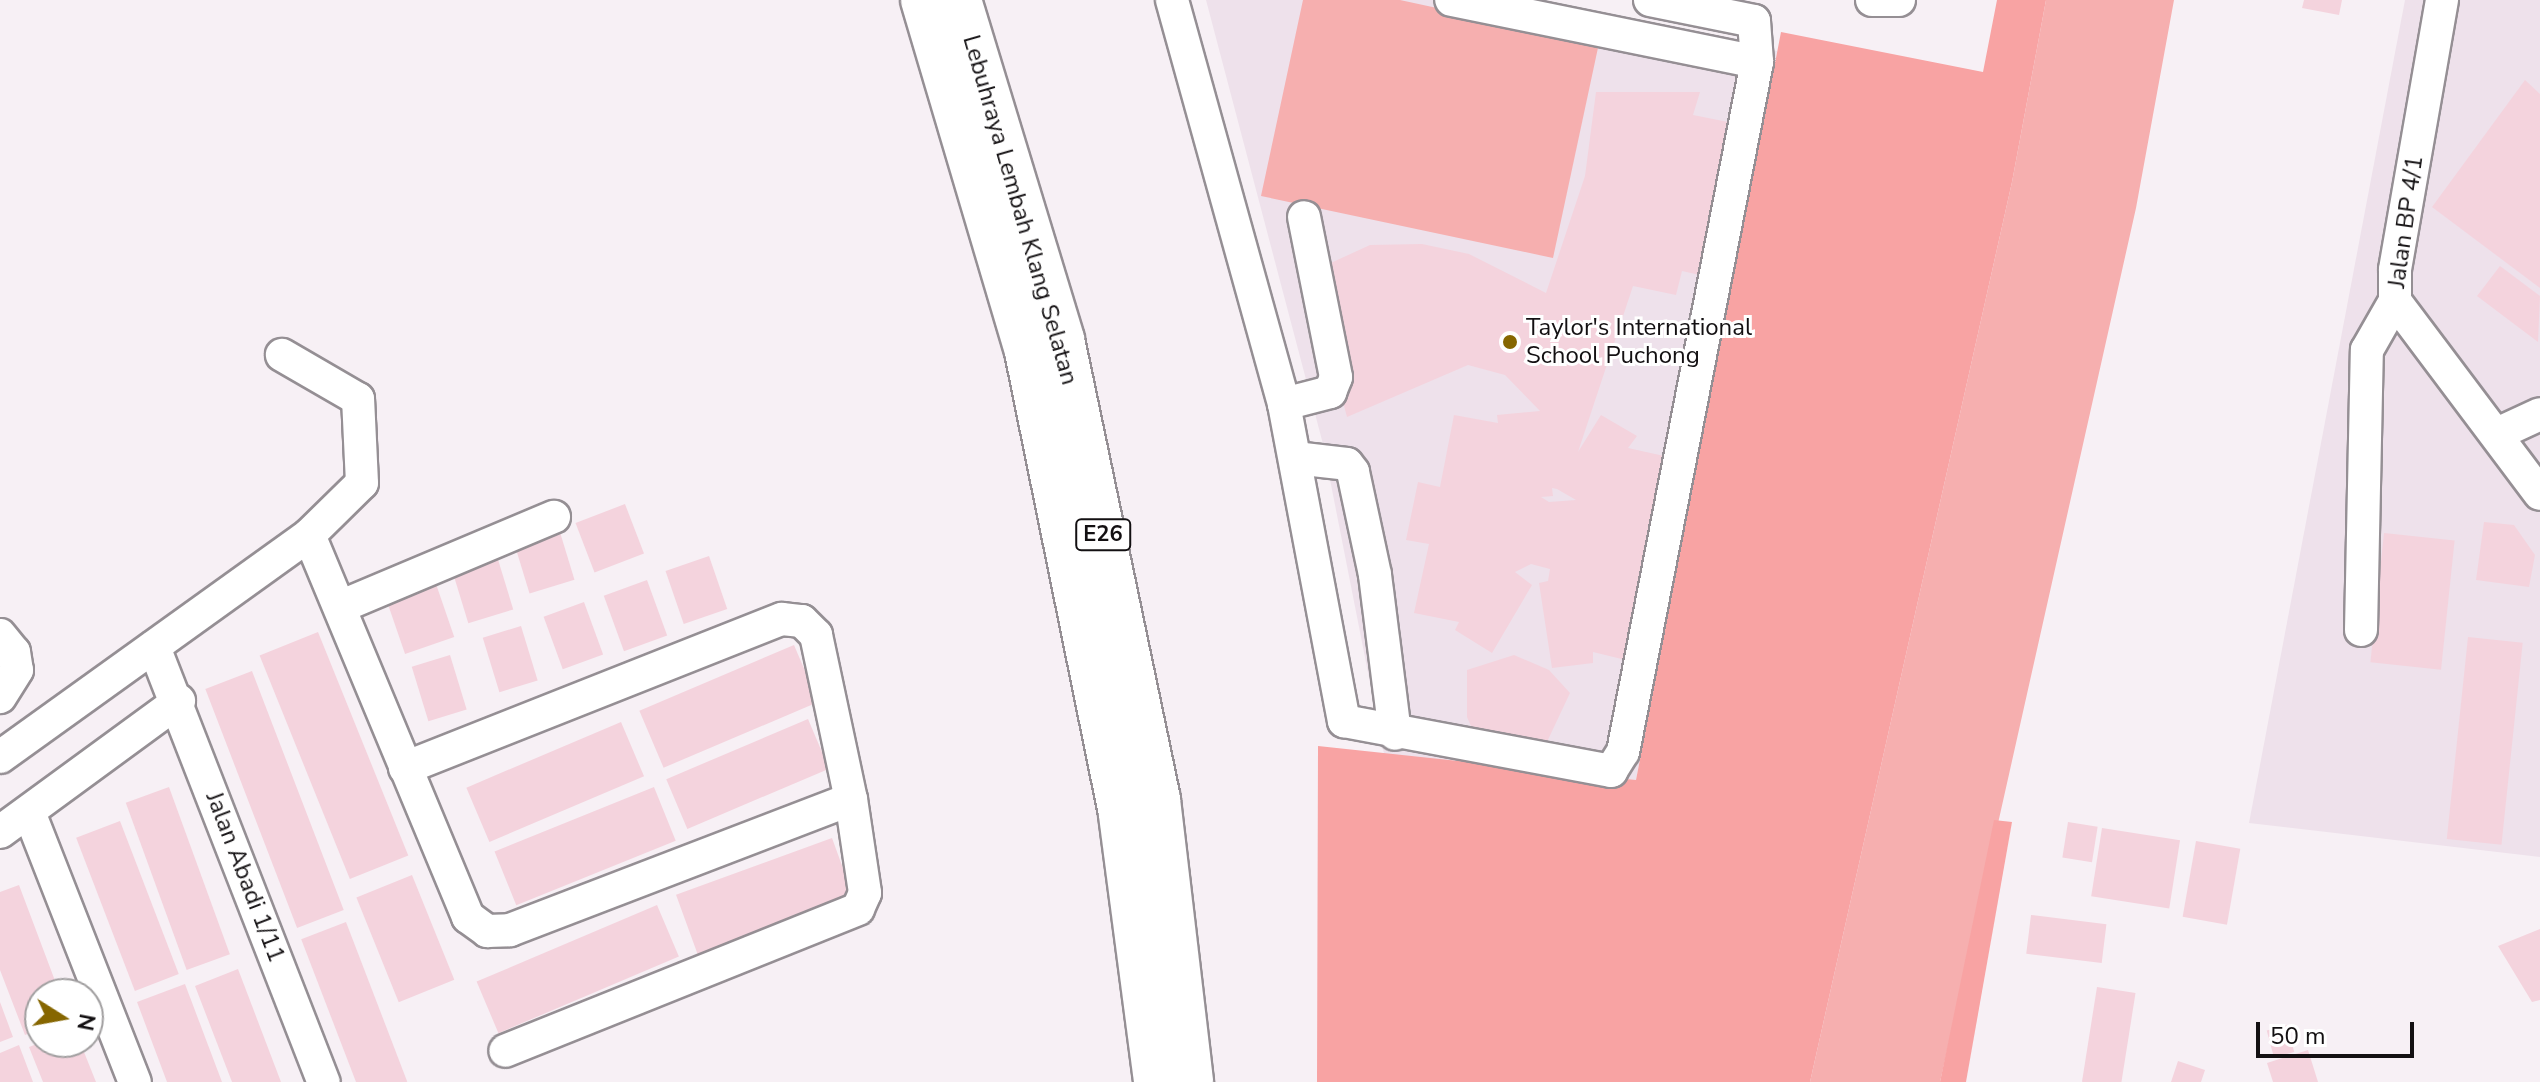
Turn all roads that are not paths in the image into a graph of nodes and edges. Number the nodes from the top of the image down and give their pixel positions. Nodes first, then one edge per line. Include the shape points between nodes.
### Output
1 (923, 0) edge
2 (959, 0) edge
3 (1172, 0) edge
4 (1451, 0) edge
5 (1872, 0) edge
6 (1899, 0) edge
7 (2442, 0) edge
8 (1660, 1) edge
9 (1757, 62) junction
10 (1304, 217) dead end
11 (2395, 301) junction
12 (282, 355) dead end
13 (1284, 404) junction
14 (2540, 414) edge
15 (2497, 434) junction
16 (1295, 458) junction
17 (2540, 494) edge
18 (554, 517) dead end
19 (309, 535) junction
20 (342, 606) junction
21 (2361, 630) dead end
22 (0, 635) edge
23 (160, 659) junction
24 (0, 697) edge
25 (179, 701) junction
26 (1395, 734) junction
27 (0, 757) edge
28 (405, 768) junction
29 (851, 799) junction
30 (29, 812) junction
31 (0, 832) edge
32 (505, 1051) dead end
33 (135, 1082) edge
34 (324, 1082) edge
35 (1156, 1082) edge
36 (1191, 1082) edge

1 - 35 highway, Lebuhraya Lembah Klang Selatan / E26 via 1027,351 1121,815
2 - 36 highway, Lebuhraya Lembah Klang Selatan / E26 via 1062,340 1158,800
3 - 13 street
4 - 9 street
5 - 6 street
7 - 11 street, Jalan BP 4/1 via 2395,270
8 - 9 street via 1754,21
9 - 26 street via 1619,764 1611,771
10 - 13 street via 1336,377 1330,392
11 - 15 street, Jalan BP 4/1
11 - 21 street via 2367,350
12 - 19 street via 358,399 362,483
13 - 16 street
14 - 15 street
15 - 17 street, Jalan BP 4/1
16 - 26 street via 1344,721
16 - 26 street via 1347,464 1353,472 1375,575
18 - 20 street
19 - 20 street
19 - 23 street
20 - 28 street
22 - 24 street via 14,652 17,670
23 - 25 street, Jalan Abadi 1/11
23 - 27 street
25 - 30 street
25 - 34 street, Jalan Abadi 1/11
28 - 29 street via 468,917 498,931
28 - 29 street via 792,618 816,635
29 - 32 street via 865,893 858,909
30 - 31 street
30 - 33 street

